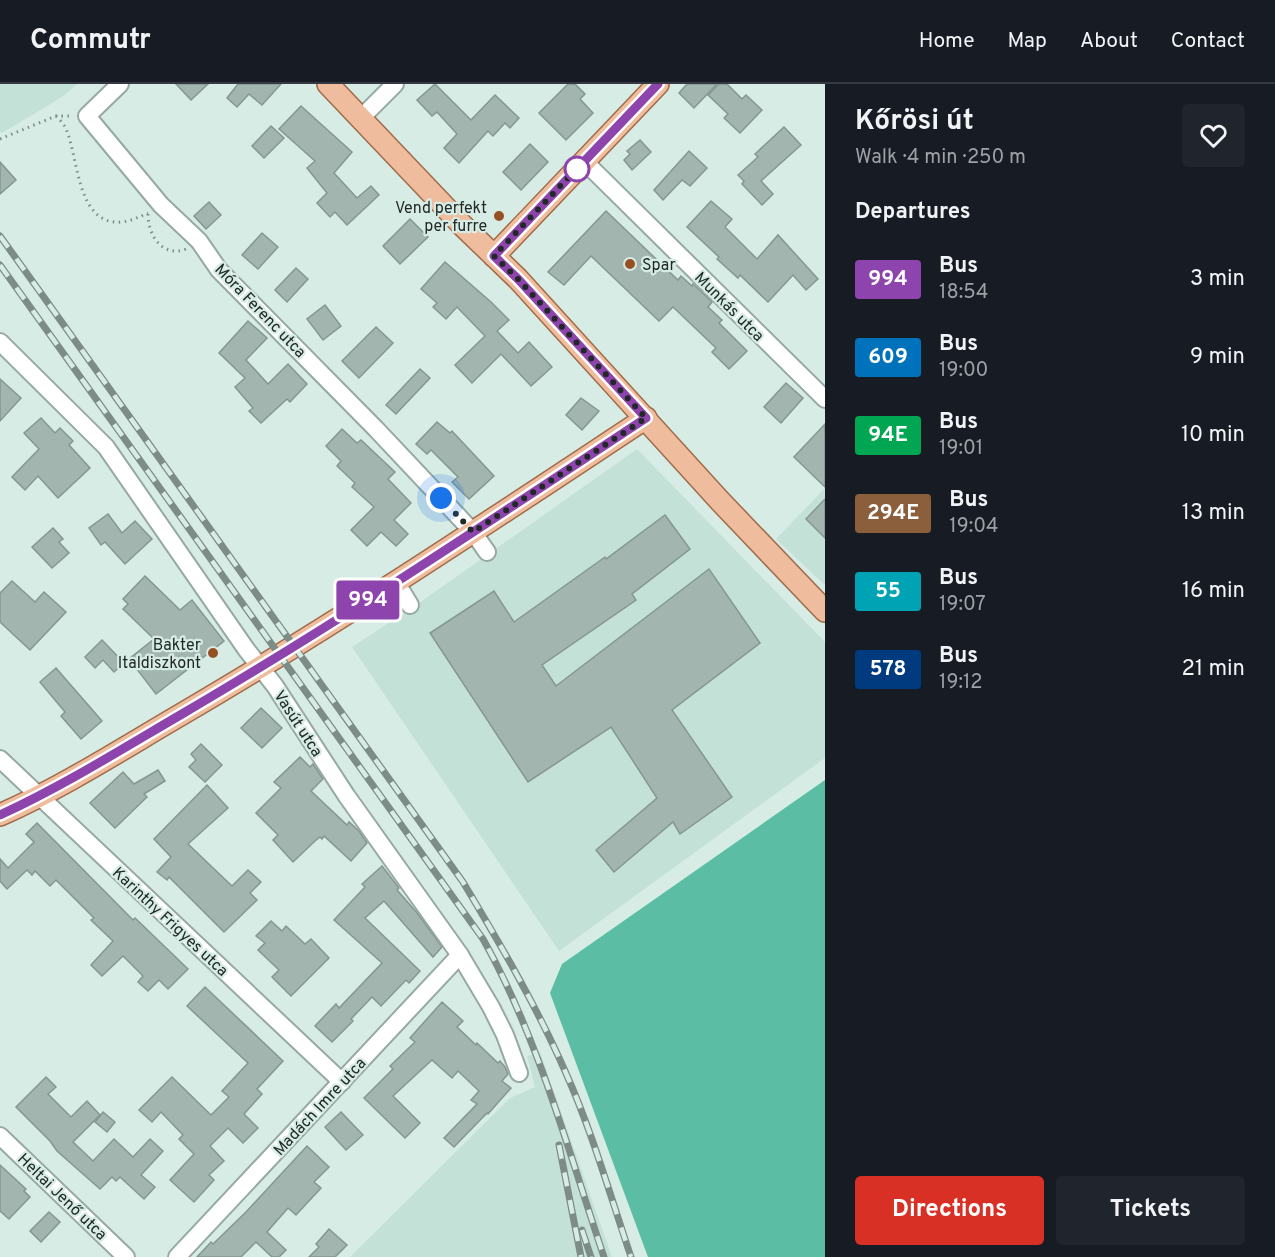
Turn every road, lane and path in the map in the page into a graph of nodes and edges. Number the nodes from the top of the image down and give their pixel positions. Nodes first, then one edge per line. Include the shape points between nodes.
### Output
1 (120, 84) edge
2 (328, 84) edge
3 (395, 84) edge
4 (658, 84) edge
5 (56, 116) junction
6 (87, 116) junction
7 (360, 119) junction
8 (0, 139) edge
9 (584, 161) junction
10 (154, 209) junction
11 (199, 241) junction
12 (494, 256) junction
13 (0, 342) edge
14 (825, 399) edge
15 (646, 418) junction
16 (473, 532) junction
17 (487, 552) dead end
18 (396, 582) junction
19 (410, 605) dead end
20 (825, 611) edge
21 (261, 668) junction
22 (0, 759) edge
23 (40, 797) junction
24 (0, 815) edge
25 (460, 955) junction
26 (519, 1073) dead end
27 (342, 1082) junction
28 (0, 1136) edge
29 (126, 1257) edge
30 (177, 1257) edge

1 - 6 street
2 - 7 main road
3 - 7 street
4 - 9 main road
5 - 6 path
5 - 8 path
5 - 10 path via 64,126 84,196 92,209 119,222
6 - 10 street, Móra Ferenc utca
7 - 12 main road
9 - 12 main road
9 - 14 street, Munkás utca
10 - 11 street, Móra Ferenc utca
10 - 11 path via 153,236 167,251 180,251
11 - 16 street, Móra Ferenc utca via 219,270
12 - 15 main road
13 - 21 street, Vasút utca via 106,447
15 - 16 main road
15 - 20 main road
16 - 17 street, Móra Ferenc utca
16 - 18 main road
18 - 19 street
18 - 21 main road
21 - 23 main road
21 - 25 street, Vasút utca
22 - 23 street, Karinthy Frigyes utca
23 - 24 main road
23 - 27 street, Karinthy Frigyes utca
25 - 26 street, Vasút utca via 505,1035
25 - 27 street, Madách Imre utca
27 - 30 street, Madách Imre utca
28 - 29 street, Heltai Jenő utca

